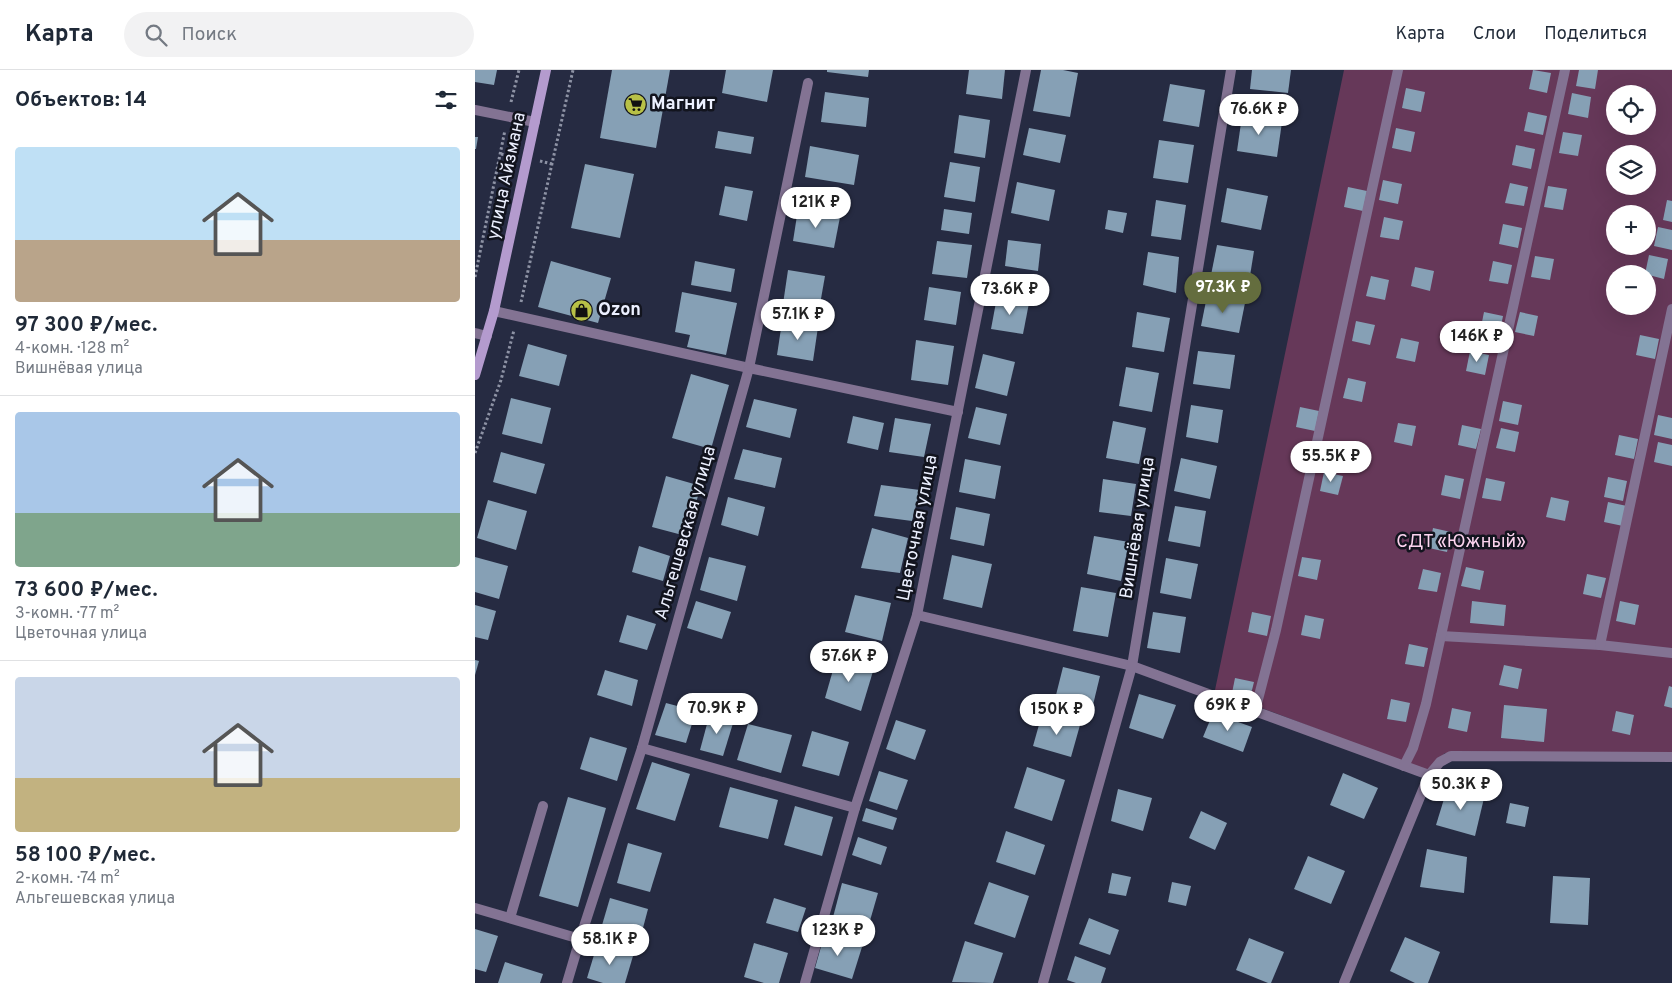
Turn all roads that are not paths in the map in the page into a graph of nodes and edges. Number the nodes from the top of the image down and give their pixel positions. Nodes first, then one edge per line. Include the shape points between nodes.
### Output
1 (546, 70) edge
2 (1026, 70) edge
3 (1231, 70) edge
4 (1398, 70) edge
5 (1565, 70) edge
6 (808, 83) dead end
7 (475, 110) edge
8 (535, 122) junction
9 (1672, 309) edge
10 (494, 311) junction
11 (475, 333) edge
12 (487, 336) junction
13 (749, 368) junction
14 (475, 375) edge
15 (958, 412) junction
16 (917, 615) junction
17 (1441, 636) junction
18 (1600, 645) junction
19 (1672, 653) edge
20 (1132, 666) junction
21 (1255, 711) junction
22 (642, 748) junction
23 (1672, 757) edge
24 (1404, 766) junction
25 (1429, 775) junction
26 (543, 806) dead end
27 (855, 808) junction
28 (475, 908) edge
29 (510, 918) junction
30 (580, 939) junction
31 (567, 983) edge
32 (805, 983) edge
33 (1043, 983) edge
34 (1344, 983) edge

1 - 8 street, улица Айзмана
2 - 15 street, Цветочная улица
3 - 20 street, Вишнёвая улица
4 - 21 street via 1276,630
5 - 17 street
6 - 13 street, Альгешевская улица
7 - 8 street
8 - 10 street, улица Айзмана
9 - 18 street
10 - 12 street, улица Айзмана
10 - 13 street
11 - 12 street
12 - 14 street, улица Айзмана
13 - 15 street
13 - 22 street, Альгешевская улица
15 - 16 street, Цветочная улица
16 - 20 street
16 - 27 street, Цветочная улица
17 - 18 street
17 - 24 street via 1426,704
18 - 19 street
20 - 21 street
20 - 33 street, Вишнёвая улица
21 - 24 street
22 - 27 street
22 - 30 street, Альгешевская улица
23 - 25 street via 1451,756 1440,762
24 - 25 street
25 - 34 street
26 - 29 street
27 - 32 street, Цветочная улица
28 - 29 street
29 - 30 street
30 - 31 street, Альгешевская улица

